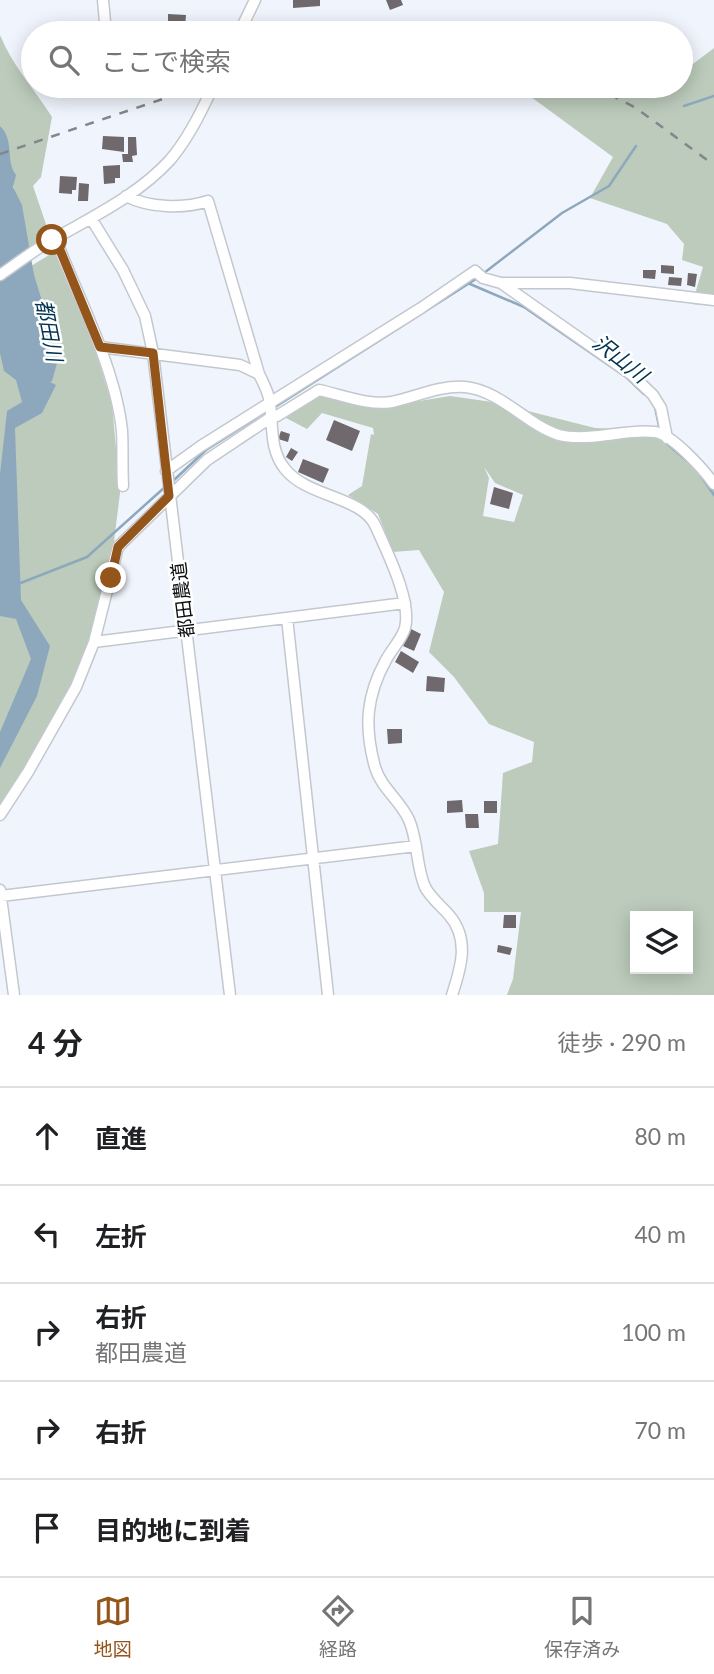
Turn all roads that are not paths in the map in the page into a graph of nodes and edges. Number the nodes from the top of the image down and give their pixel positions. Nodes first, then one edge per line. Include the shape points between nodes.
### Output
1 (103, 0) edge
2 (255, 0) edge
3 (105, 21) edge
4 (245, 21) edge
5 (207, 98) edge
6 (126, 196) junction
7 (92, 220) junction
8 (52, 240) junction
9 (0, 275) edge
10 (501, 283) junction
11 (714, 300) edge
12 (100, 347) junction
13 (153, 353) junction
14 (259, 374) junction
15 (269, 410) junction
16 (663, 435) junction
17 (167, 474) junction
18 (714, 484) edge
19 (123, 486) dead end
20 (169, 494) junction
21 (405, 603) junction
22 (287, 618) junction
23 (186, 630) junction
24 (94, 642) junction
25 (0, 815) edge
26 (416, 846) junction
27 (313, 859) junction
28 (215, 871) junction
29 (1, 893) edge
30 (14, 995) edge
31 (230, 995) edge
32 (328, 995) edge
33 (452, 995) edge

1 - 3 street
2 - 4 street
5 - 6 street via 170,160
6 - 7 street
6 - 14 street via 181,206 208,201
7 - 8 street
7 - 13 street, 都田農道 via 145,316
8 - 9 street
8 - 12 street
10 - 11 street via 579,284
10 - 15 street via 479,274
10 - 16 street via 653,395 661,408
12 - 13 street
12 - 19 street via 122,431
13 - 14 street via 240,365
13 - 17 street, 都田農道
14 - 15 street
15 - 16 street via 277,416 319,390 374,403 461,387 486,392 561,435
15 - 17 street
15 - 20 street
15 - 21 street via 276,454 291,477 355,504 375,524
16 - 18 street via 702,467
17 - 20 street, 都田農道
20 - 23 street, 都田農道
20 - 24 street via 118,547
21 - 22 street
21 - 26 street via 405,628 373,684 368,711 375,767 383,786 408,818
22 - 23 street
22 - 27 street
23 - 24 street
23 - 28 street, 都田農道
24 - 25 street via 60,717
26 - 27 street
26 - 33 street via 426,887 454,921 462,941 462,964
27 - 28 street
27 - 32 street
28 - 29 street
28 - 31 street, 都田農道
29 - 30 street

